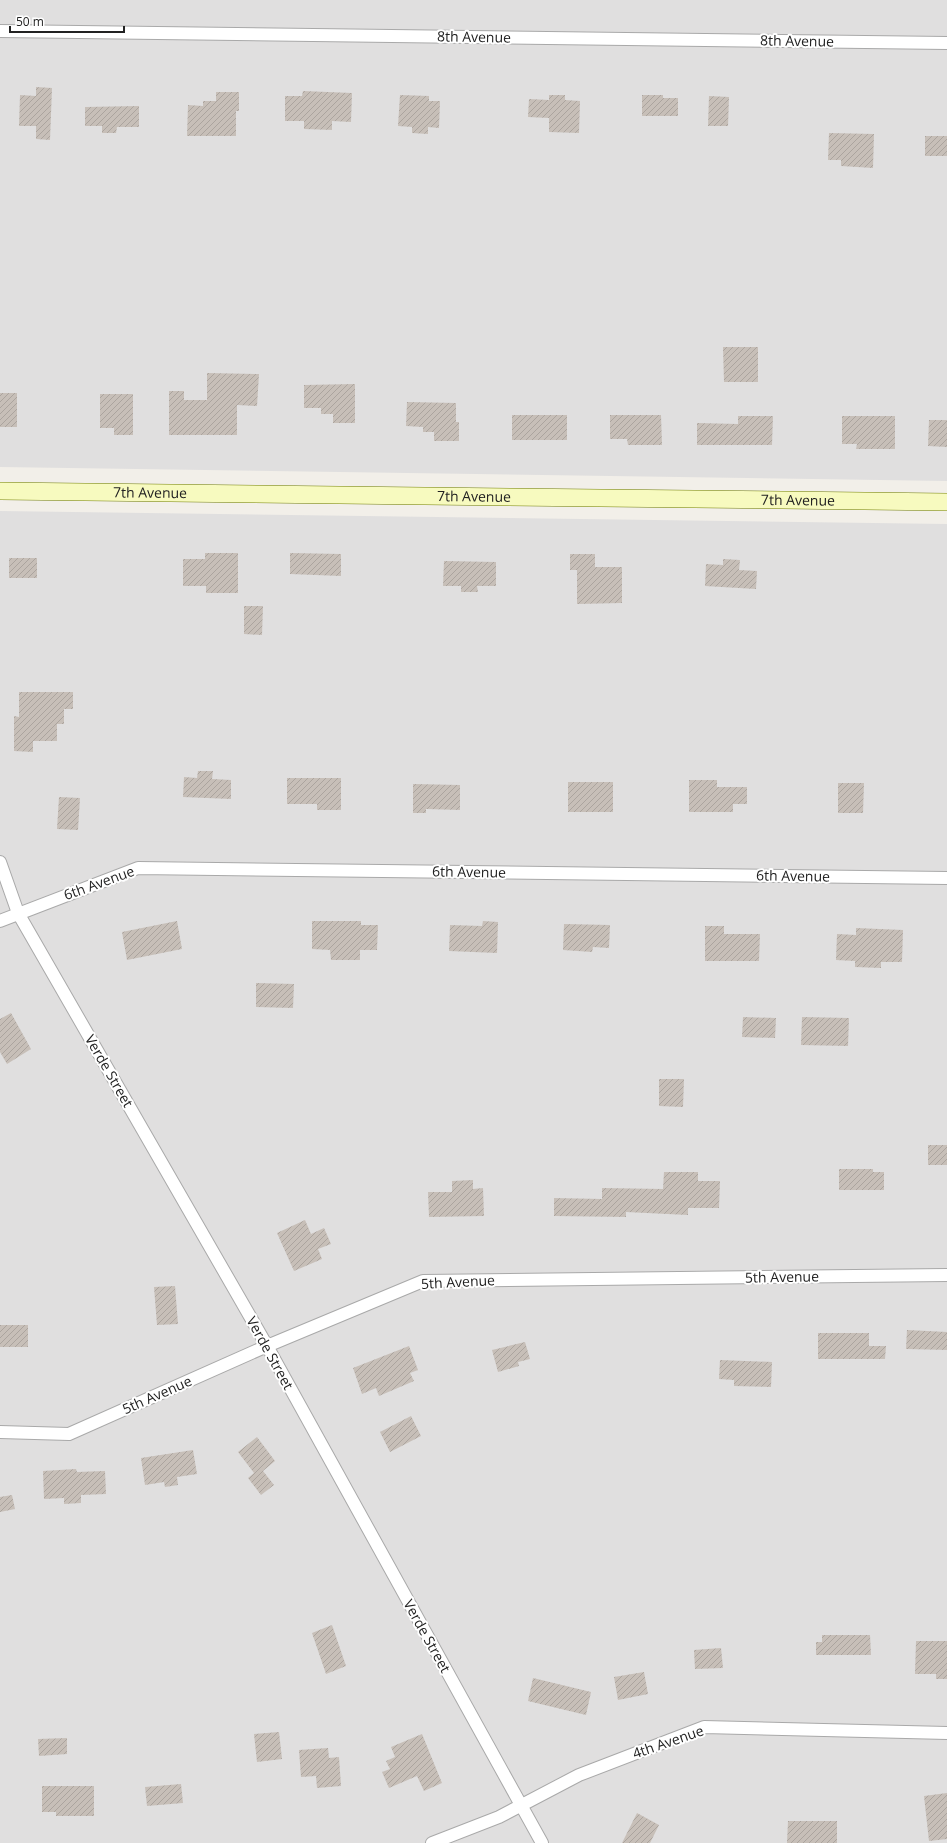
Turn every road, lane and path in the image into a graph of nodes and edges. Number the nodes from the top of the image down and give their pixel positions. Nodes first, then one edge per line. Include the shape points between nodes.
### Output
1 (0, 31) edge
2 (947, 43) edge
3 (0, 491) edge
4 (947, 502) edge
5 (0, 862) edge
6 (947, 878) edge
7 (18, 913) junction
8 (0, 921) edge
9 (947, 1275) edge
10 (267, 1346) junction
11 (0, 1432) edge
12 (947, 1732) edge
13 (520, 1804) junction
14 (432, 1843) edge
15 (542, 1843) edge

1 - 2 street, 8th Avenue
3 - 4 street, 7th Avenue
5 - 7 street, Verde Street
6 - 7 street, 6th Avenue via 138,868
7 - 8 street, 6th Avenue
7 - 10 street, Verde Street
9 - 10 street, 5th Avenue via 423,1281
10 - 11 street, 5th Avenue via 69,1434
10 - 13 street, Verde Street
12 - 13 street, 4th Avenue via 704,1727 579,1775
13 - 14 street, 4th Avenue via 499,1816
13 - 15 street, Verde Street

